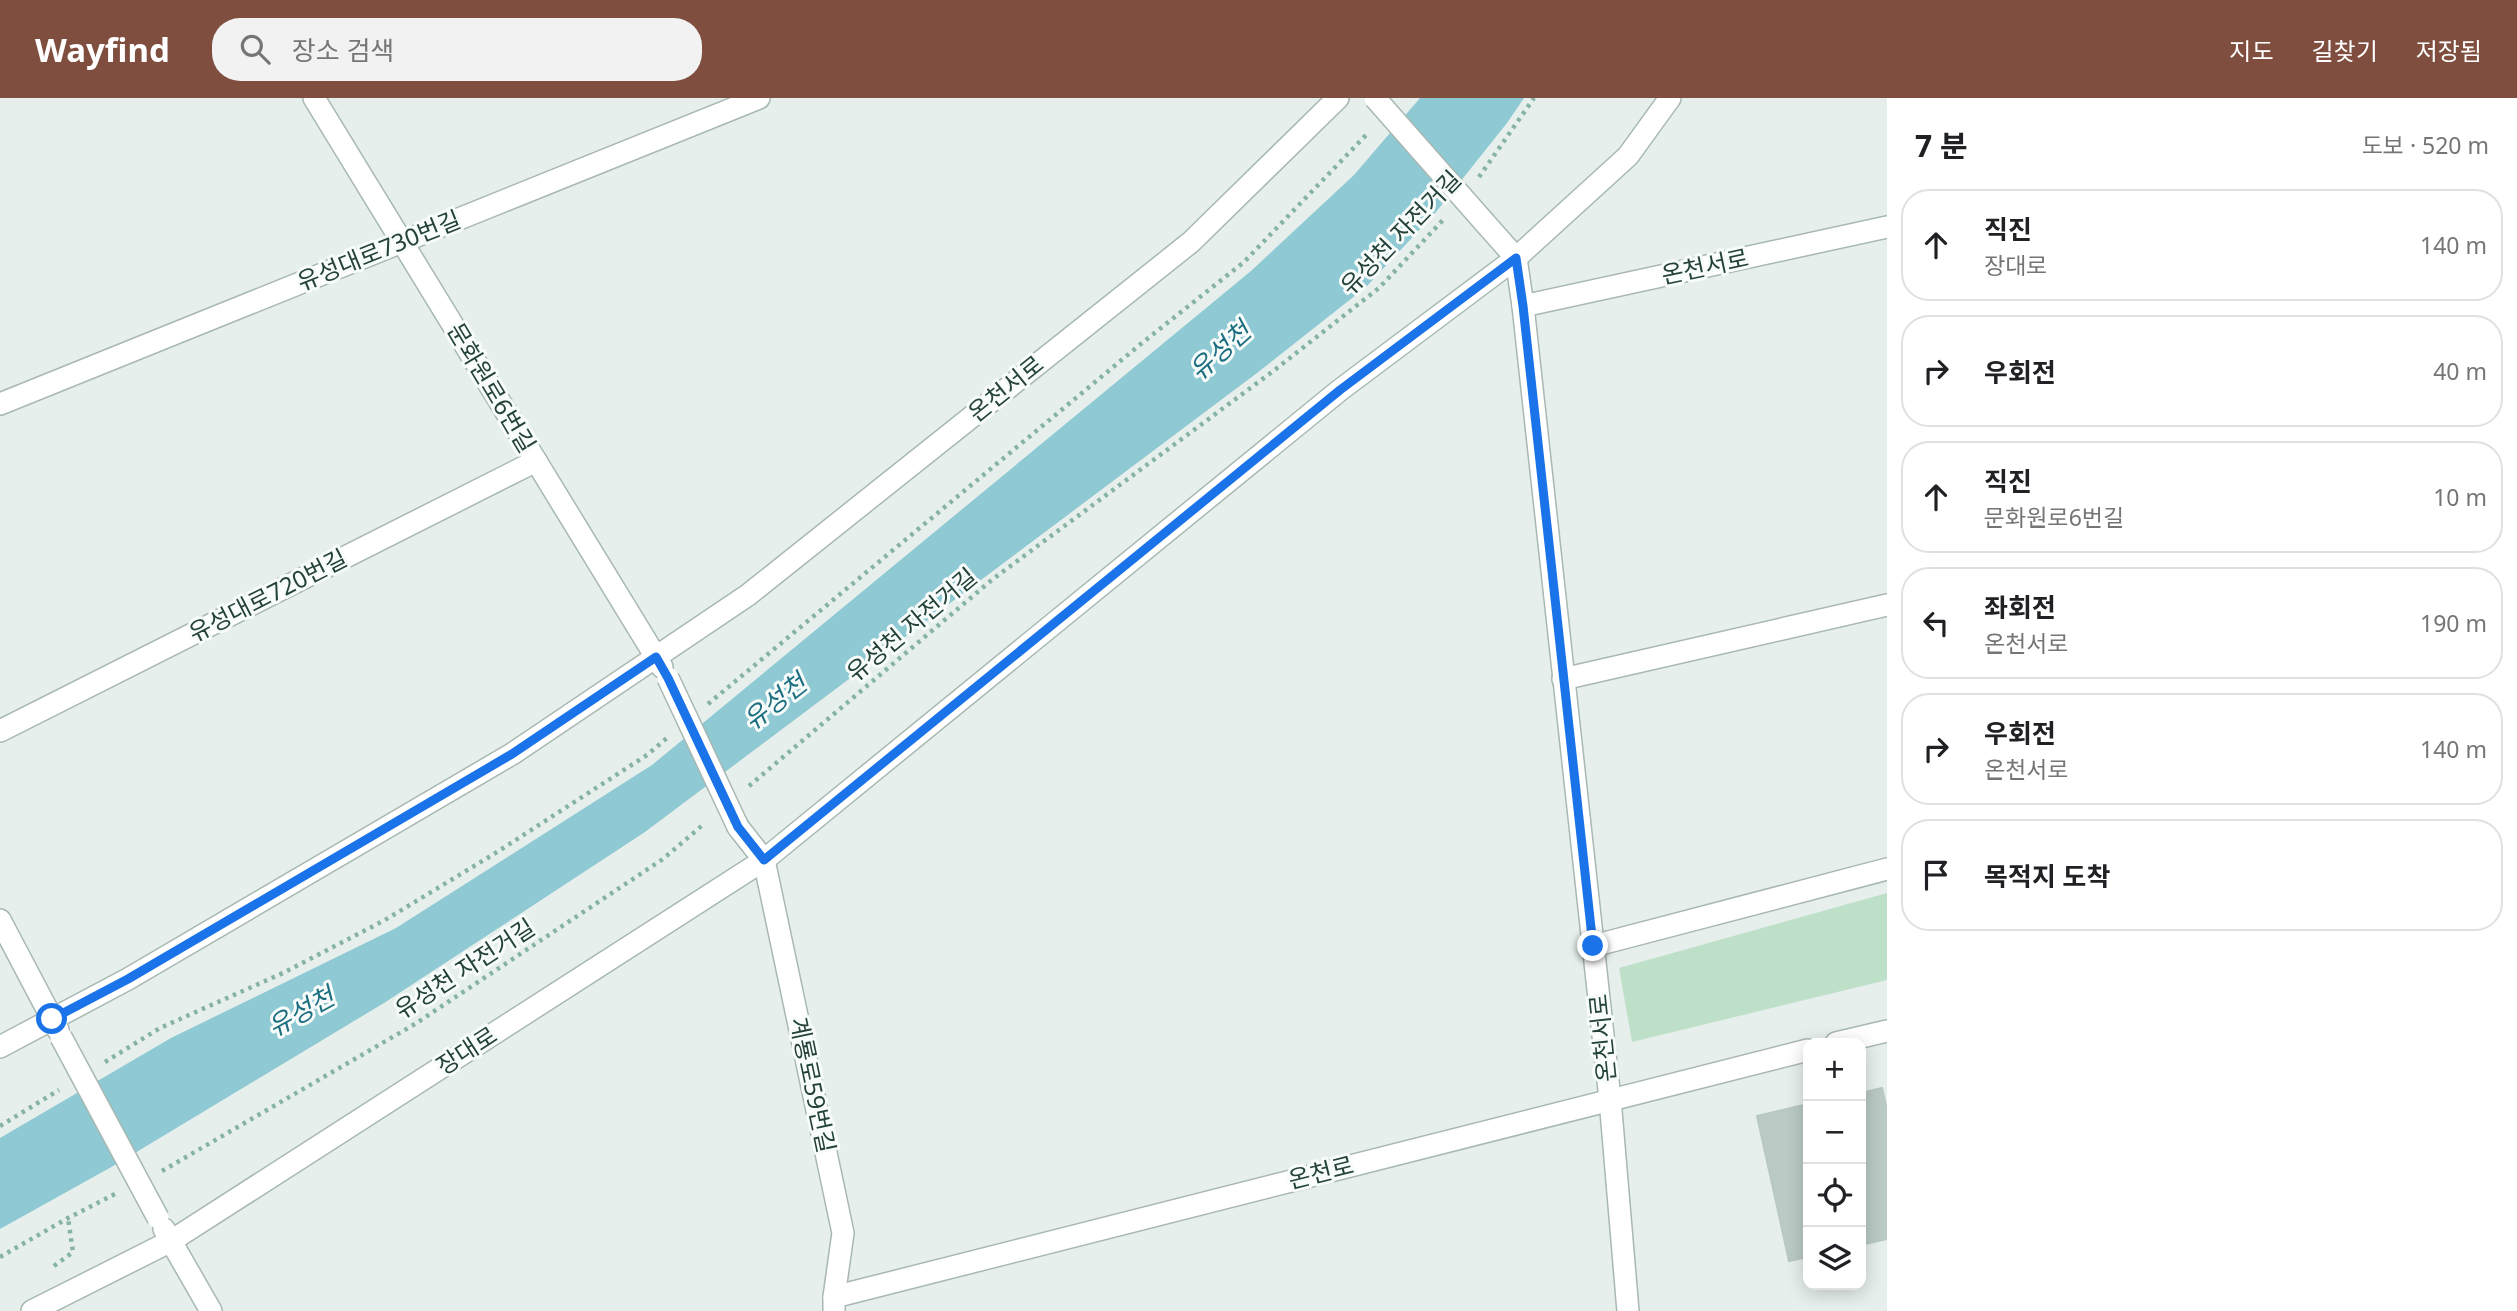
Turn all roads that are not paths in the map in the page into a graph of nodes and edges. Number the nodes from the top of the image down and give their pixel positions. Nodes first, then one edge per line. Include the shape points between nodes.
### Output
1 (314, 98) edge
2 (759, 98) edge
3 (1338, 98) edge
4 (1375, 98) edge
5 (1670, 98) edge
6 (1887, 227) edge
7 (402, 242) junction
8 (1516, 258) junction
9 (1523, 306) junction
10 (0, 404) edge
11 (536, 461) junction
12 (1887, 605) edge
13 (656, 657) junction
14 (1563, 678) junction
15 (0, 731) edge
16 (764, 860) junction
17 (1887, 869) edge
18 (0, 920) edge
19 (1593, 946) junction
20 (57, 1028) junction
21 (1887, 1031) edge
22 (1857, 1038) edge
23 (0, 1047) edge
24 (1803, 1051) edge
25 (1610, 1099) junction
26 (171, 1241) junction
27 (834, 1304) edge
28 (32, 1311) edge
29 (211, 1311) edge
30 (1628, 1311) edge

1 - 7 street, 문화원로6번길
2 - 7 street, 유성대로730번길
3 - 13 street, 온천서로 via 1191,242 748,595
4 - 8 street, bridge
5 - 8 street via 1628,156
6 - 9 street, 온천서로
7 - 10 street, 유성대로730번길
7 - 11 street, 문화원로6번길
8 - 9 street, 온천서로
8 - 16 street via 1340,390
9 - 14 street, 온천서로
11 - 13 street, 문화원로6번길
11 - 15 street, 유성대로720번길
12 - 14 street
13 - 16 street, 문화원로6번길, bridge via 738,827
13 - 20 street via 512,754 128,979
14 - 19 street, 온천서로
16 - 26 street, 장대로
16 - 27 street, 계룡로59번길 via 844,1233
17 - 19 street
18 - 20 street
19 - 25 street, 온천서로
20 - 23 street
20 - 26 street, bridge
21 - 22 street
24 - 25 street, 온천로
25 - 27 street, 온천로
25 - 30 street, 온천서로
26 - 28 street, 장대로
26 - 29 street

